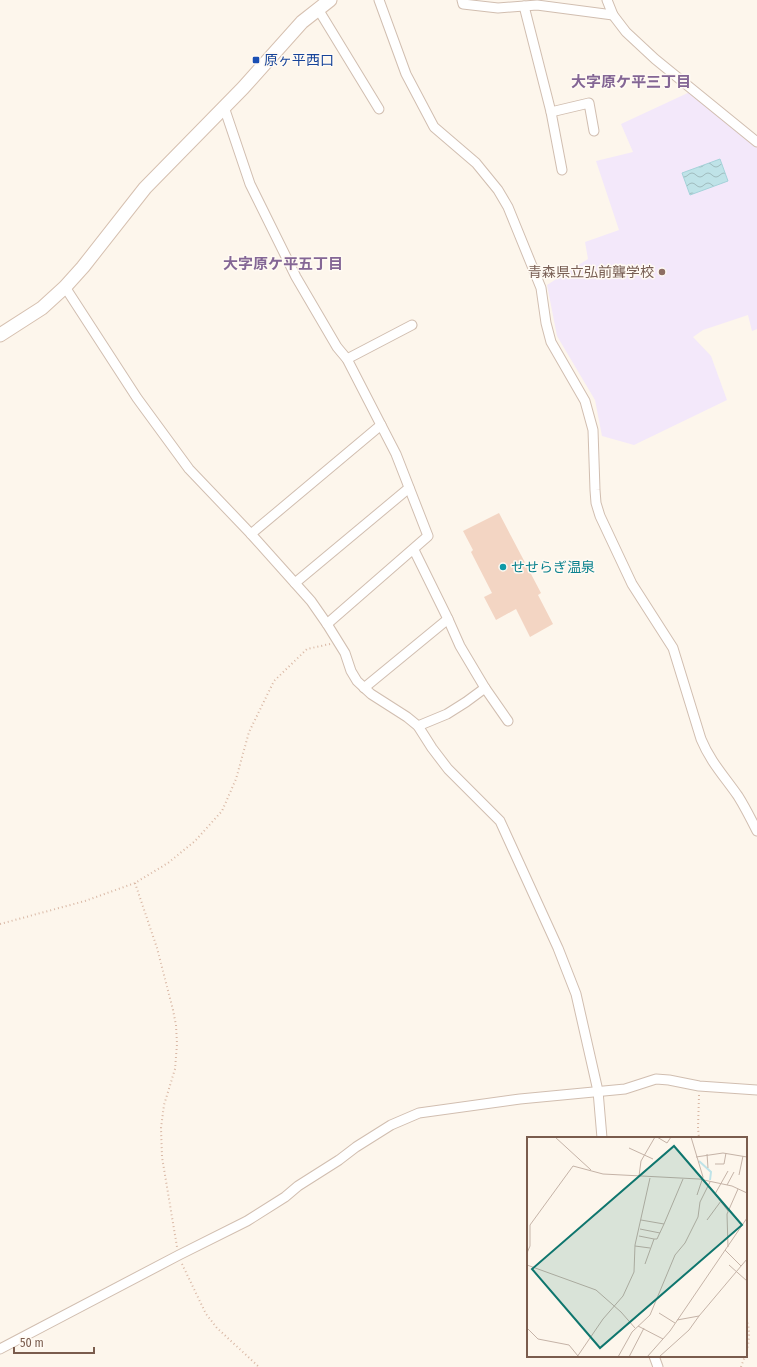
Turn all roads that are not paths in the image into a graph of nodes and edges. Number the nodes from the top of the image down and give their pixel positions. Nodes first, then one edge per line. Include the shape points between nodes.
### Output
1 (330, 0) edge
2 (379, 0) edge
3 (462, 0) edge
4 (607, 0) edge
5 (316, 4) edge
6 (524, 6) junction
7 (613, 15) junction
8 (224, 107) junction
9 (379, 109) dead end
10 (551, 112) junction
11 (594, 131) dead end
12 (757, 142) edge
13 (562, 170) dead end
14 (65, 287) junction
15 (412, 325) dead end
16 (0, 335) edge
17 (347, 359) junction
18 (381, 425) junction
19 (409, 488) junction
20 (251, 534) junction
21 (414, 550) junction
22 (295, 583) junction
23 (448, 619) junction
24 (327, 624) junction
25 (364, 688) junction
26 (485, 688) junction
27 (508, 721) dead end
28 (418, 726) junction
29 (757, 831) edge
30 (757, 1090) edge
31 (598, 1091) junction
32 (602, 1137) edge
33 (0, 1349) edge
34 (654, 1357) edge
35 (658, 1367) edge

1 - 5 street
2 - 29 street via 406,74 434,127 476,163 508,207 541,288 551,342 585,401 593,430 596,503 600,516 632,584 673,648 700,739 712,763 738,796
3 - 6 street via 463,4 498,8
4 - 7 street
5 - 8 street
5 - 9 street
6 - 7 street via 537,5
6 - 10 street
7 - 12 street via 626,32 655,59
8 - 14 street via 145,188
8 - 17 street via 250,184 264,213 296,277 337,347
10 - 11 street via 589,103
10 - 13 street
14 - 16 street via 42,308
14 - 20 street via 137,398 189,469
15 - 17 street
17 - 18 street
18 - 19 street
18 - 20 street
19 - 21 street via 428,536
19 - 22 street
20 - 22 street
21 - 23 street
21 - 24 street
22 - 24 street
23 - 25 street
23 - 26 street via 460,646
24 - 25 street via 351,671
25 - 28 street
26 - 27 street
26 - 28 street via 446,714
28 - 31 street via 448,769 500,821 573,985
30 - 31 street via 699,1086 656,1079 625,1089
31 - 32 street
31 - 33 street via 419,1113 391,1125 247,1221
34 - 35 street

